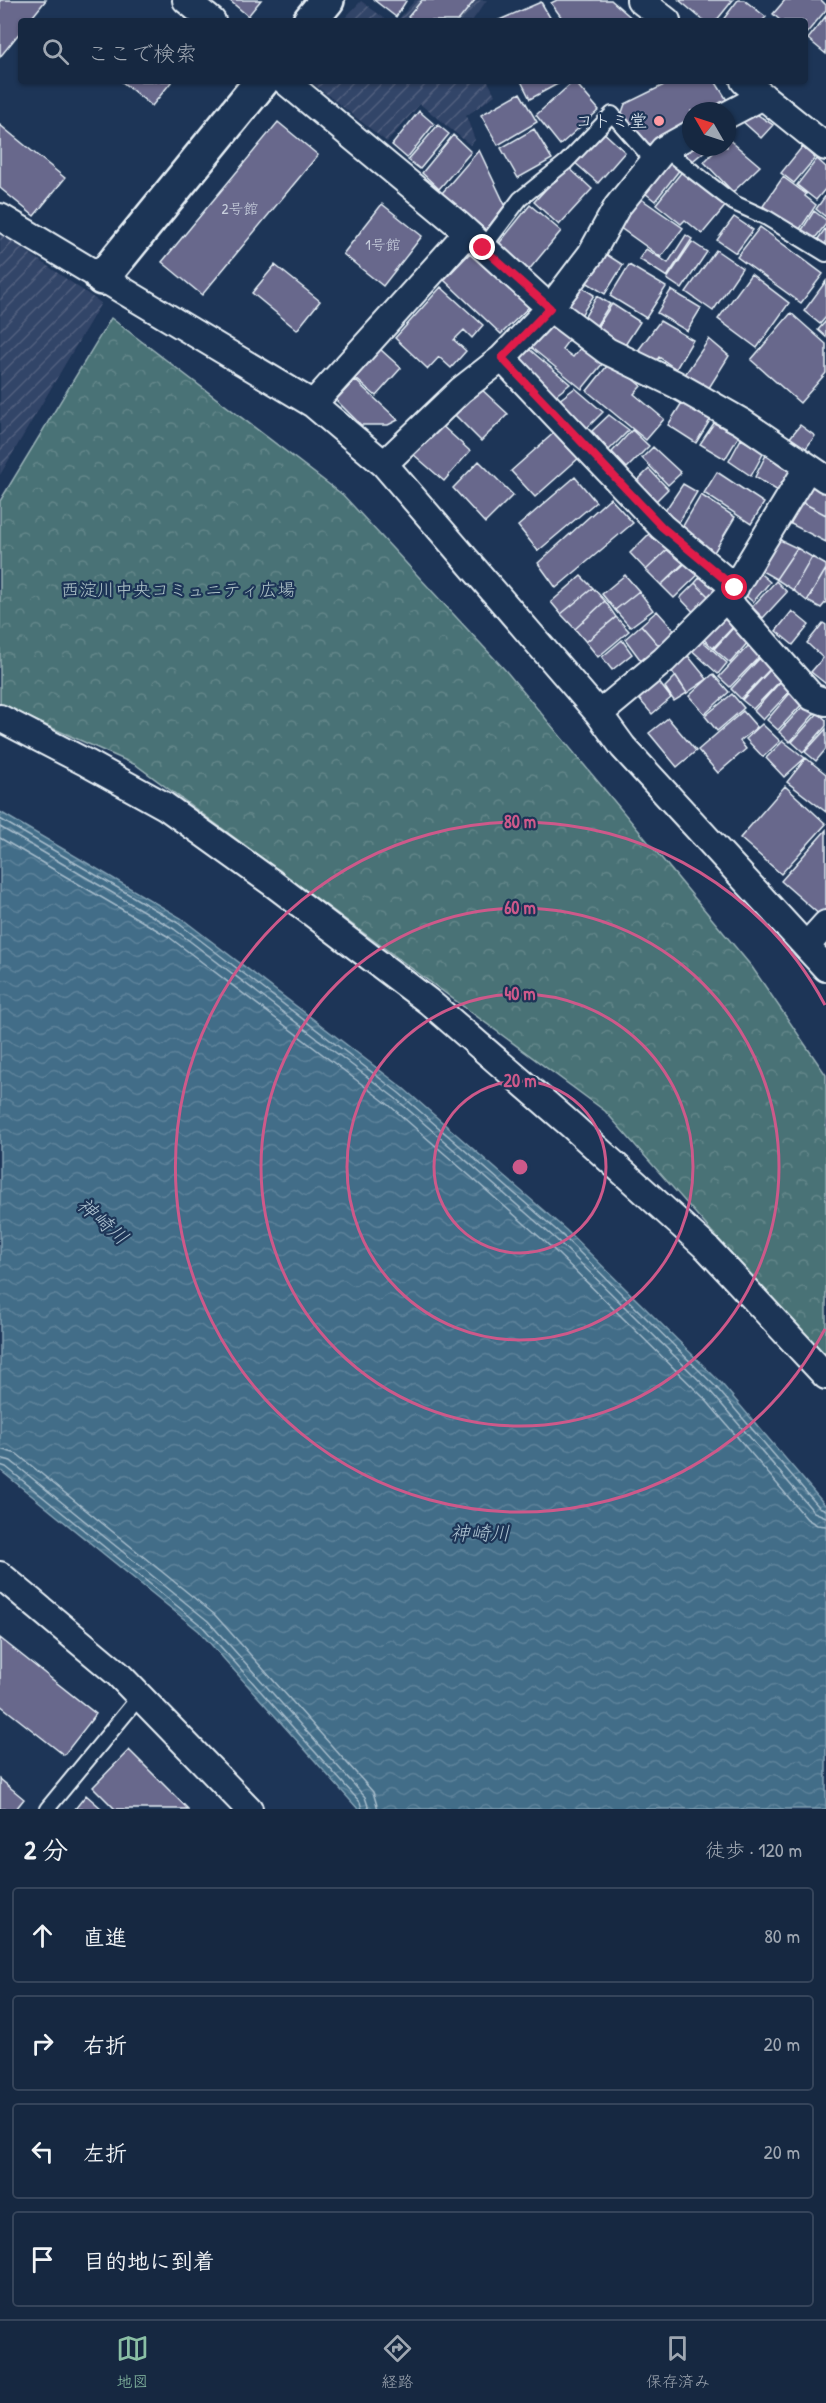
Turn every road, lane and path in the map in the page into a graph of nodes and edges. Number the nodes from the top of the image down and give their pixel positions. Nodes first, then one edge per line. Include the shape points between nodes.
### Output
1 (186, 0) edge
2 (327, 0) edge
3 (640, 0) edge
4 (208, 18) edge
5 (312, 18) edge
6 (663, 18) edge
7 (260, 84) edge
8 (289, 84) edge
9 (753, 88) edge
10 (736, 106) edge
11 (823, 138) edge
12 (682, 140) edge
13 (659, 155) junction
14 (0, 217) edge
15 (475, 240) junction
16 (826, 254) edge
17 (102, 278) junction
18 (550, 308) junction
19 (502, 358) junction
20 (313, 404) junction
21 (384, 464) junction
22 (817, 473) edge
23 (730, 593) junction
24 (826, 702) edge
25 (599, 714) junction
26 (0, 718) edge
27 (826, 924) edge
28 (807, 945) junction
29 (826, 968) edge
30 (826, 1376) edge
31 (0, 1575) edge
32 (140, 1696) junction
33 (47, 1809) edge
34 (249, 1809) edge

1 - 4 street
2 - 5 street
3 - 6 street
7 - 17 street
8 - 15 street
9 - 10 street
9 - 11 street
12 - 13 street
13 - 15 lane via 612,114 566,162
13 - 16 lane via 734,203
13 - 18 street via 617,207 591,254
14 - 17 street
15 - 18 street
15 - 20 street
17 - 20 street
18 - 19 street
18 - 22 street via 607,351 742,422
19 - 21 street via 461,390
19 - 23 street
20 - 21 street
21 - 25 street
22 - 23 street
23 - 24 street via 812,697
23 - 25 street via 664,660
25 - 28 street via 624,747
26 - 30 street via 165,806 428,1001 708,1250
27 - 28 street
28 - 29 street
31 - 32 street
32 - 33 lane
32 - 34 street

